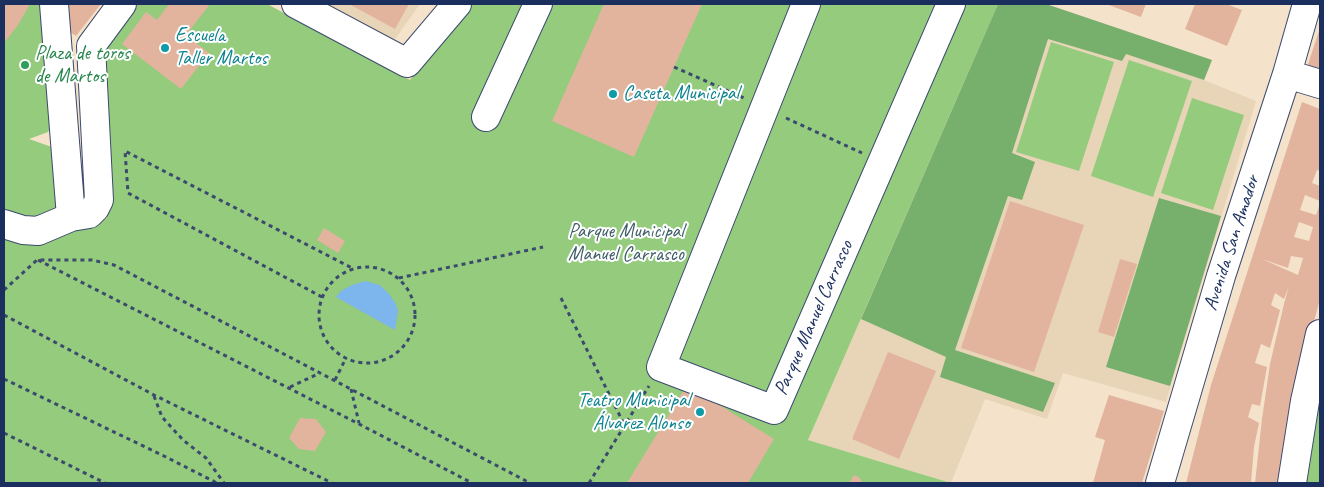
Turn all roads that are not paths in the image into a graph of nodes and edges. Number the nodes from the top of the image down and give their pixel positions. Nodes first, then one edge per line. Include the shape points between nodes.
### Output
1 (54, 4) edge
2 (122, 4) edge
3 (296, 4) edge
4 (457, 4) edge
5 (538, 4) edge
6 (806, 4) edge
7 (951, 4) edge
8 (1307, 4) edge
9 (1287, 74) junction
10 (1320, 84) edge
11 (486, 117) dead end
12 (71, 217) junction
13 (4, 224) edge
14 (1320, 334) edge
15 (1160, 483) edge
16 (1292, 483) edge

1 - 12 street
2 - 12 street via 91,46 99,200 89,214
3 - 4 street via 407,63
5 - 11 street
6 - 7 street, Parque Manuel Carrasco via 661,367 774,410
8 - 9 street, Avenida San Amador
9 - 10 street
9 - 15 street, Avenida San Amador via 1221,276
12 - 13 street via 38,231
14 - 16 street

